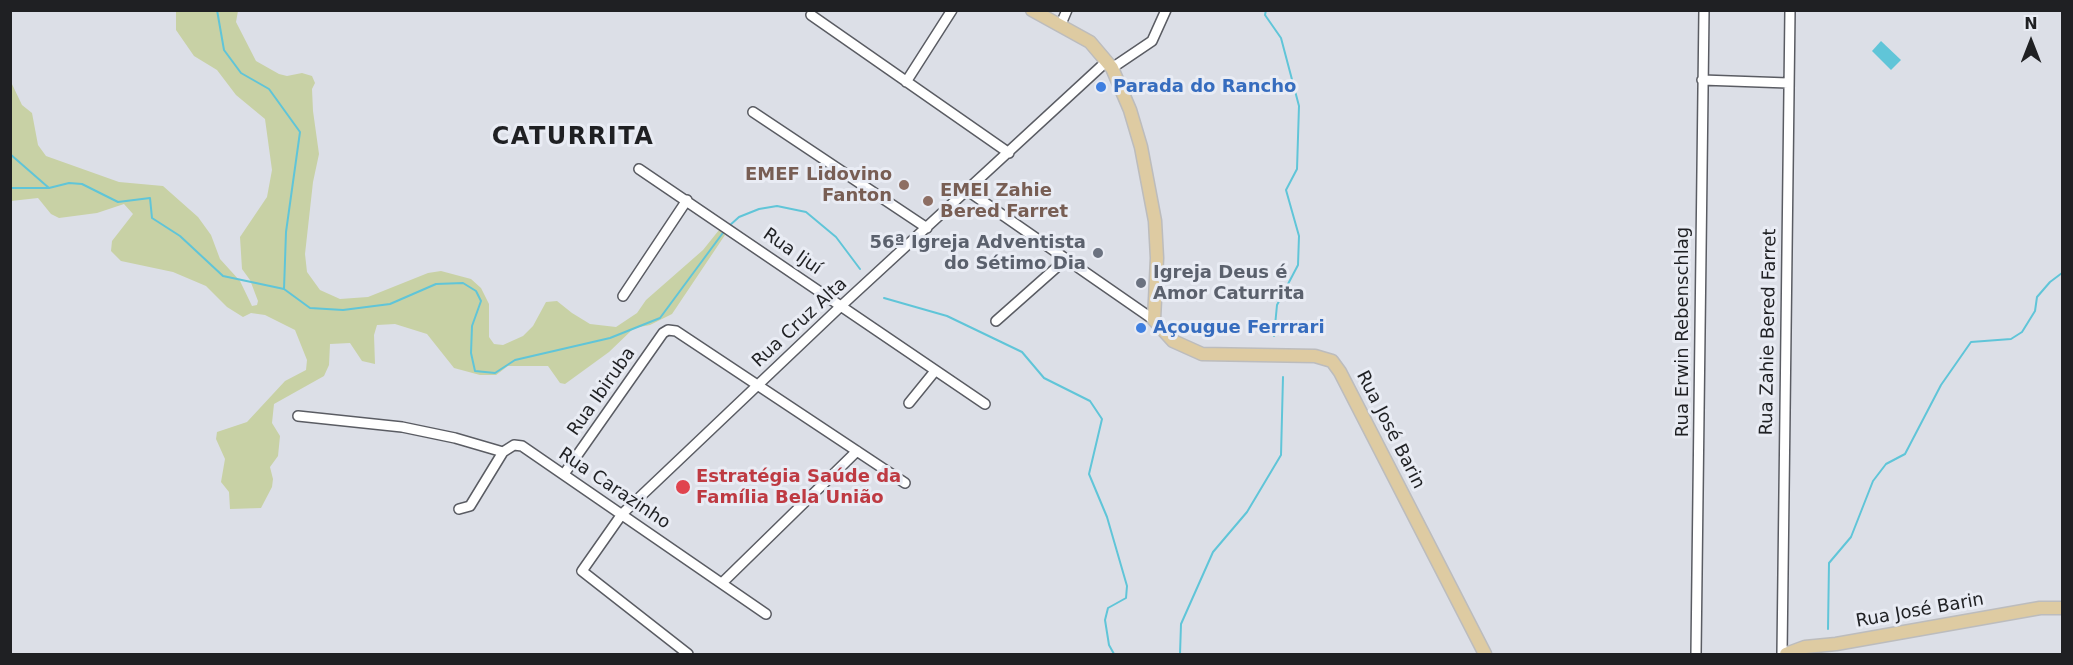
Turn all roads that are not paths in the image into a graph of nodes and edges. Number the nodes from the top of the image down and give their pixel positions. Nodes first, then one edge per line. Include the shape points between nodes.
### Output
1 (952, 10) edge
2 (1032, 10) edge
3 (1067, 10) edge
4 (1166, 10) edge
5 (1704, 10) edge
6 (1790, 10) edge
7 (810, 15) dead end
8 (1061, 24) junction
9 (1109, 64) junction
10 (1702, 80) junction
11 (906, 82) junction
12 (1788, 83) junction
13 (753, 112) dead end
14 (1009, 153) junction
15 (639, 169) dead end
16 (968, 191) junction
17 (687, 200) junction
18 (927, 228) junction
19 (1066, 259) junction
20 (623, 296) dead end
21 (841, 306) junction
22 (1154, 320) junction
23 (996, 321) dead end
24 (935, 371) junction
25 (758, 385) junction
26 (909, 403) dead end
27 (985, 404) dead end
28 (298, 416) dead end
29 (503, 452) junction
30 (857, 452) junction
31 (564, 474) junction
32 (905, 483) dead end
33 (459, 509) dead end
34 (622, 514) junction
35 (722, 583) junction
36 (2062, 608) edge
37 (766, 614) dead end
38 (1833, 649) edge
39 (688, 654) edge
40 (1485, 654) edge
41 (1696, 654) edge
42 (1784, 654) edge

1 - 11 street
2 - 8 main road
3 - 8 street
4 - 9 street, Rua Cruz Alta via 1152,41
5 - 10 street, Rua Erwin Rebenschlag
6 - 12 street, Rua Zahie Bered Farret
7 - 11 street
8 - 9 main road via 1090,42
9 - 14 street, Rua Cruz Alta
9 - 22 main road via 1130,110 1141,147 1155,221
10 - 12 street
10 - 41 street, Rua Erwin Rebenschlag
11 - 14 street
12 - 42 street, Rua Zahie Bered Farret
13 - 18 street
14 - 16 street, Rua Cruz Alta
15 - 17 street, Rua Ijuí
16 - 18 street, Rua Cruz Alta
16 - 19 street
17 - 20 street
17 - 21 street, Rua Ijuí
18 - 21 street, Rua Cruz Alta
19 - 22 street
19 - 23 street
21 - 24 street, Rua Ijuí
21 - 25 street, Rua Cruz Alta
22 - 40 main road, Rua José Barin via 1173,341 1202,354 1315,356 1332,361
24 - 26 street
24 - 27 street, Rua Ijuí
25 - 30 street
25 - 31 street, Rua Ibiruba via 676,331 668,330
25 - 34 street, Rua Cruz Alta
28 - 29 street via 402,428
29 - 31 street, Rua Carazinho via 514,445 522,446
29 - 33 street via 470,506
30 - 32 street
30 - 35 street
31 - 34 street, Rua Carazinho
34 - 35 street, Rua Carazinho
34 - 39 street, Rua Cruz Alta via 582,571
35 - 37 street, Rua Carazinho
36 - 38 main road, Rua José Barin via 2040,608
38 - 42 main road, Rua José Barin via 1805,647

